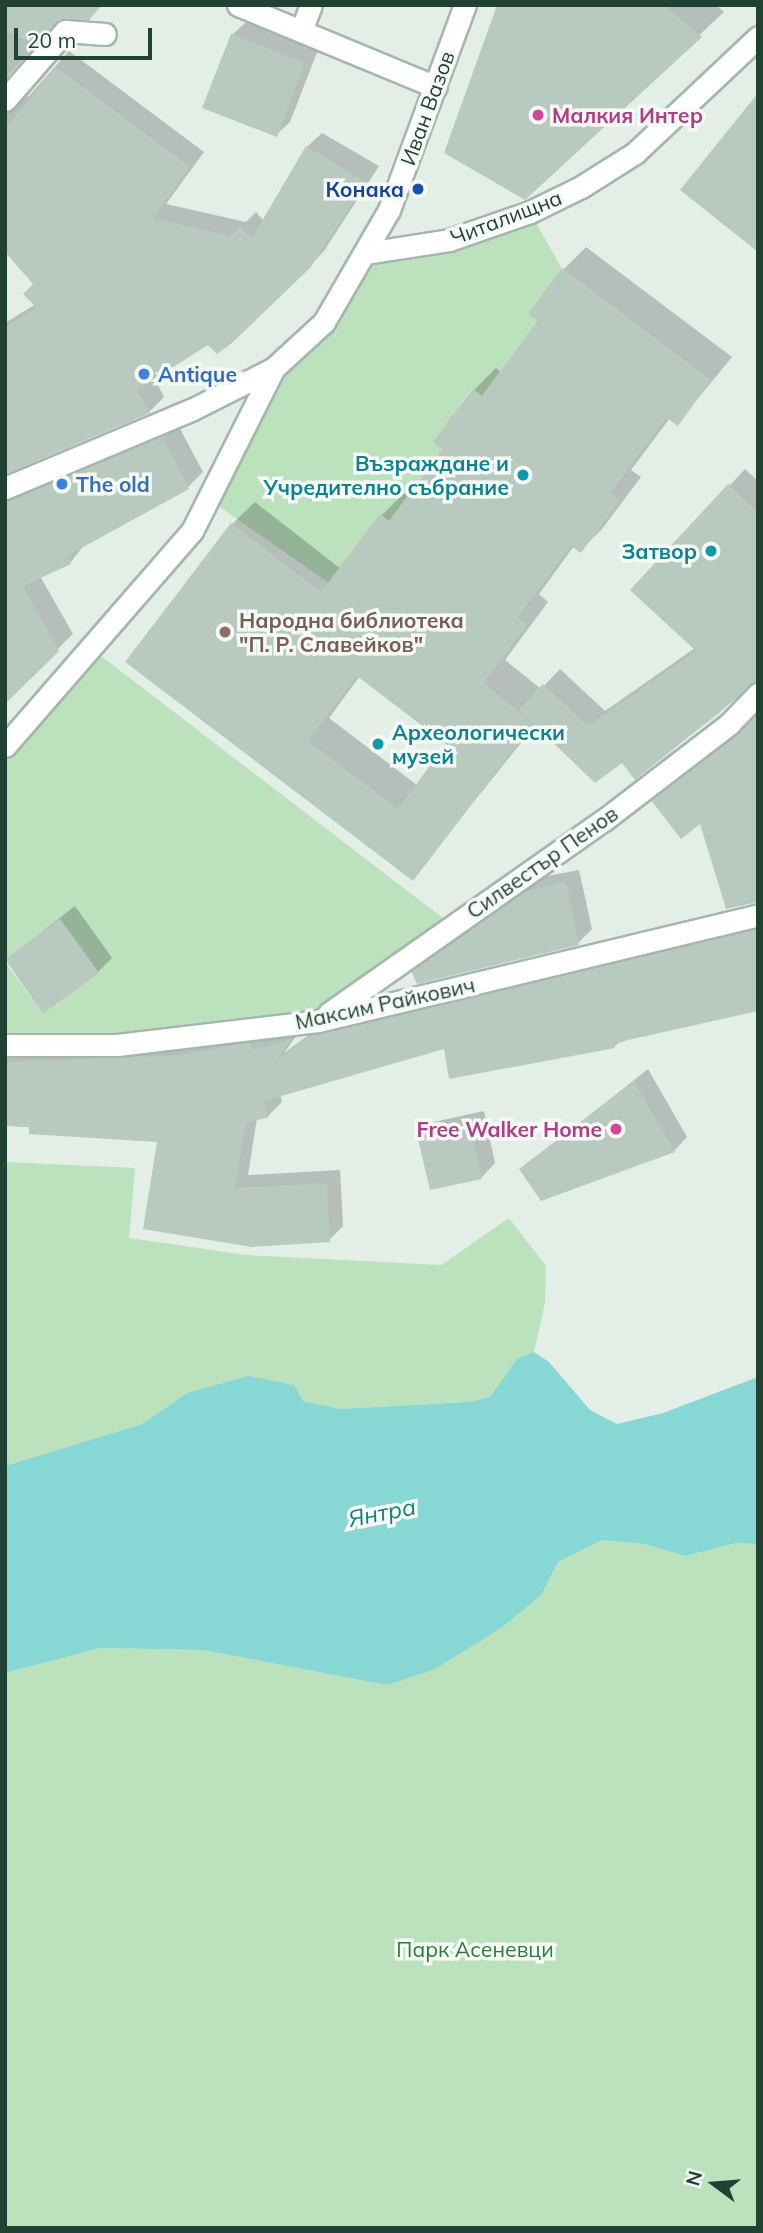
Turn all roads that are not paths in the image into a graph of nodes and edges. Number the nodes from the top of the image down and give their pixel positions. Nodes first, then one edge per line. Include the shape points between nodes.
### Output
1 (238, 5) edge
2 (311, 5) edge
3 (465, 5) edge
4 (301, 31) junction
5 (105, 34) dead end
6 (758, 37) edge
7 (436, 87) junction
8 (5, 100) edge
9 (366, 253) junction
10 (274, 368) junction
11 (5, 488) edge
12 (758, 694) edge
13 (5, 746) edge
14 (758, 915) edge
15 (318, 1021) junction
16 (5, 1045) edge

1 - 4 street
2 - 4 street
3 - 7 street, Иван Вазов
4 - 7 street
5 - 8 street via 65,30
6 - 9 street, Читалищна via 635,153 582,187 530,212 449,240
7 - 9 street, Иван Вазов via 388,210
9 - 10 street, Иван Вазов via 324,322
10 - 11 street via 191,410
10 - 13 street via 192,531
12 - 15 street, Силвестър Пенов via 729,724 604,820
14 - 15 street, Максим Райкович
15 - 16 street, Максим Райкович via 117,1045

